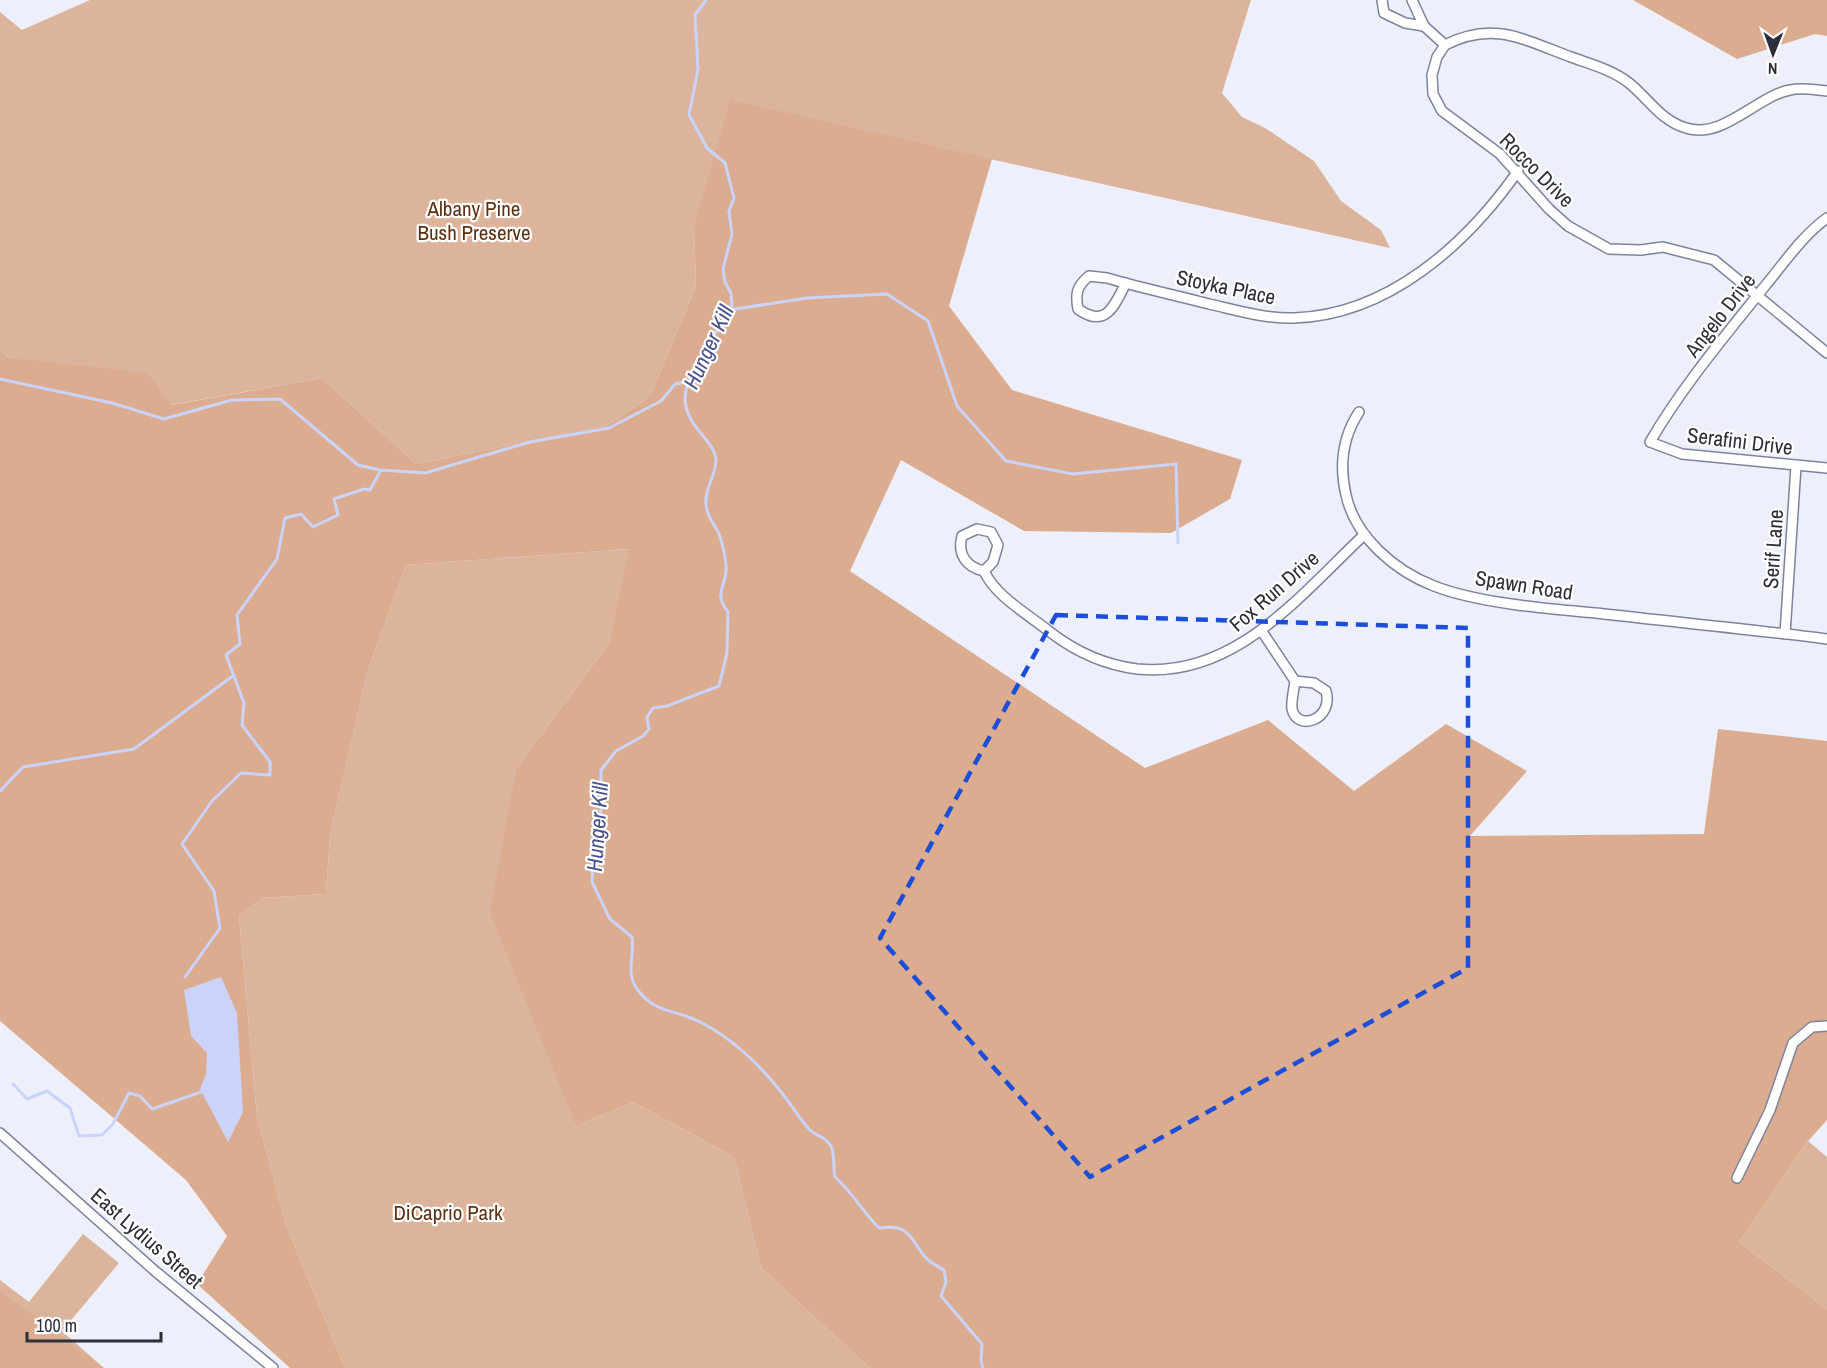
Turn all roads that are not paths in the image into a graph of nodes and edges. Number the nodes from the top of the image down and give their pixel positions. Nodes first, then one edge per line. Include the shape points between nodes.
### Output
1 (1382, 0) edge
2 (1412, 0) edge
3 (1424, 26) junction
4 (1445, 45) junction
5 (1827, 91) edge
6 (1518, 171) junction
7 (1827, 218) edge
8 (1126, 283) junction
9 (1757, 296) junction
10 (1827, 353) edge
11 (1359, 412) dead end
12 (1650, 442) joint
13 (1796, 466) junction
14 (1827, 468) edge
15 (1364, 535) junction
16 (984, 571) junction
17 (1261, 630) junction
18 (1785, 634) junction
19 (1827, 639) edge
20 (1295, 681) junction
21 (1827, 1026) edge
22 (0, 1133) edge
23 (1737, 1178) dead end
24 (273, 1368) edge

1 - 3 street via 1384,13 1405,23
2 - 3 street
3 - 4 street
4 - 5 street via 1461,36 1483,33 1504,32 1522,37 1629,82 1657,111 1687,129 1718,126 1789,90
4 - 6 street, Rocco Drive via 1432,75 1432,94 1442,111
6 - 8 street, Stoyka Place via 1498,200 1437,260 1385,295 1358,306 1294,318 1254,315
6 - 9 street, Rocco Drive via 1549,209 1590,239 1610,249 1663,247 1714,260
7 - 9 street, Angelo Drive via 1807,235
8 - 8 street, Stoyka Place via 1089,276 1079,285 1078,309 1090,317 1101,317 1111,310
9 - 10 street, Rocco Drive
9 - 12 street, Angelo Drive via 1668,412
11 - 15 street, Spawn Road via 1344,446 1341,468 1347,502
12 - 13 street, Serafini Drive via 1682,454
13 - 14 street, Serafini Drive
13 - 18 street, Serif Lane
15 - 17 street, Fox Run Drive
15 - 18 street, Spawn Road via 1381,553 1419,579 1455,593 1557,609
16 - 16 street, Fox Run Drive via 971,567 960,548 962,536 976,529 991,532 999,545 993,562
16 - 17 street, Fox Run Drive via 996,589 1078,651 1128,668 1175,670 1209,661
17 - 20 street
18 - 19 street, Spawn Road
20 - 20 street via 1293,712 1297,718 1307,721 1321,716 1327,706 1326,691 1314,683
21 - 23 street via 1812,1027 1793,1043 1770,1110
22 - 24 street, East Lydius Street via 155,1271

